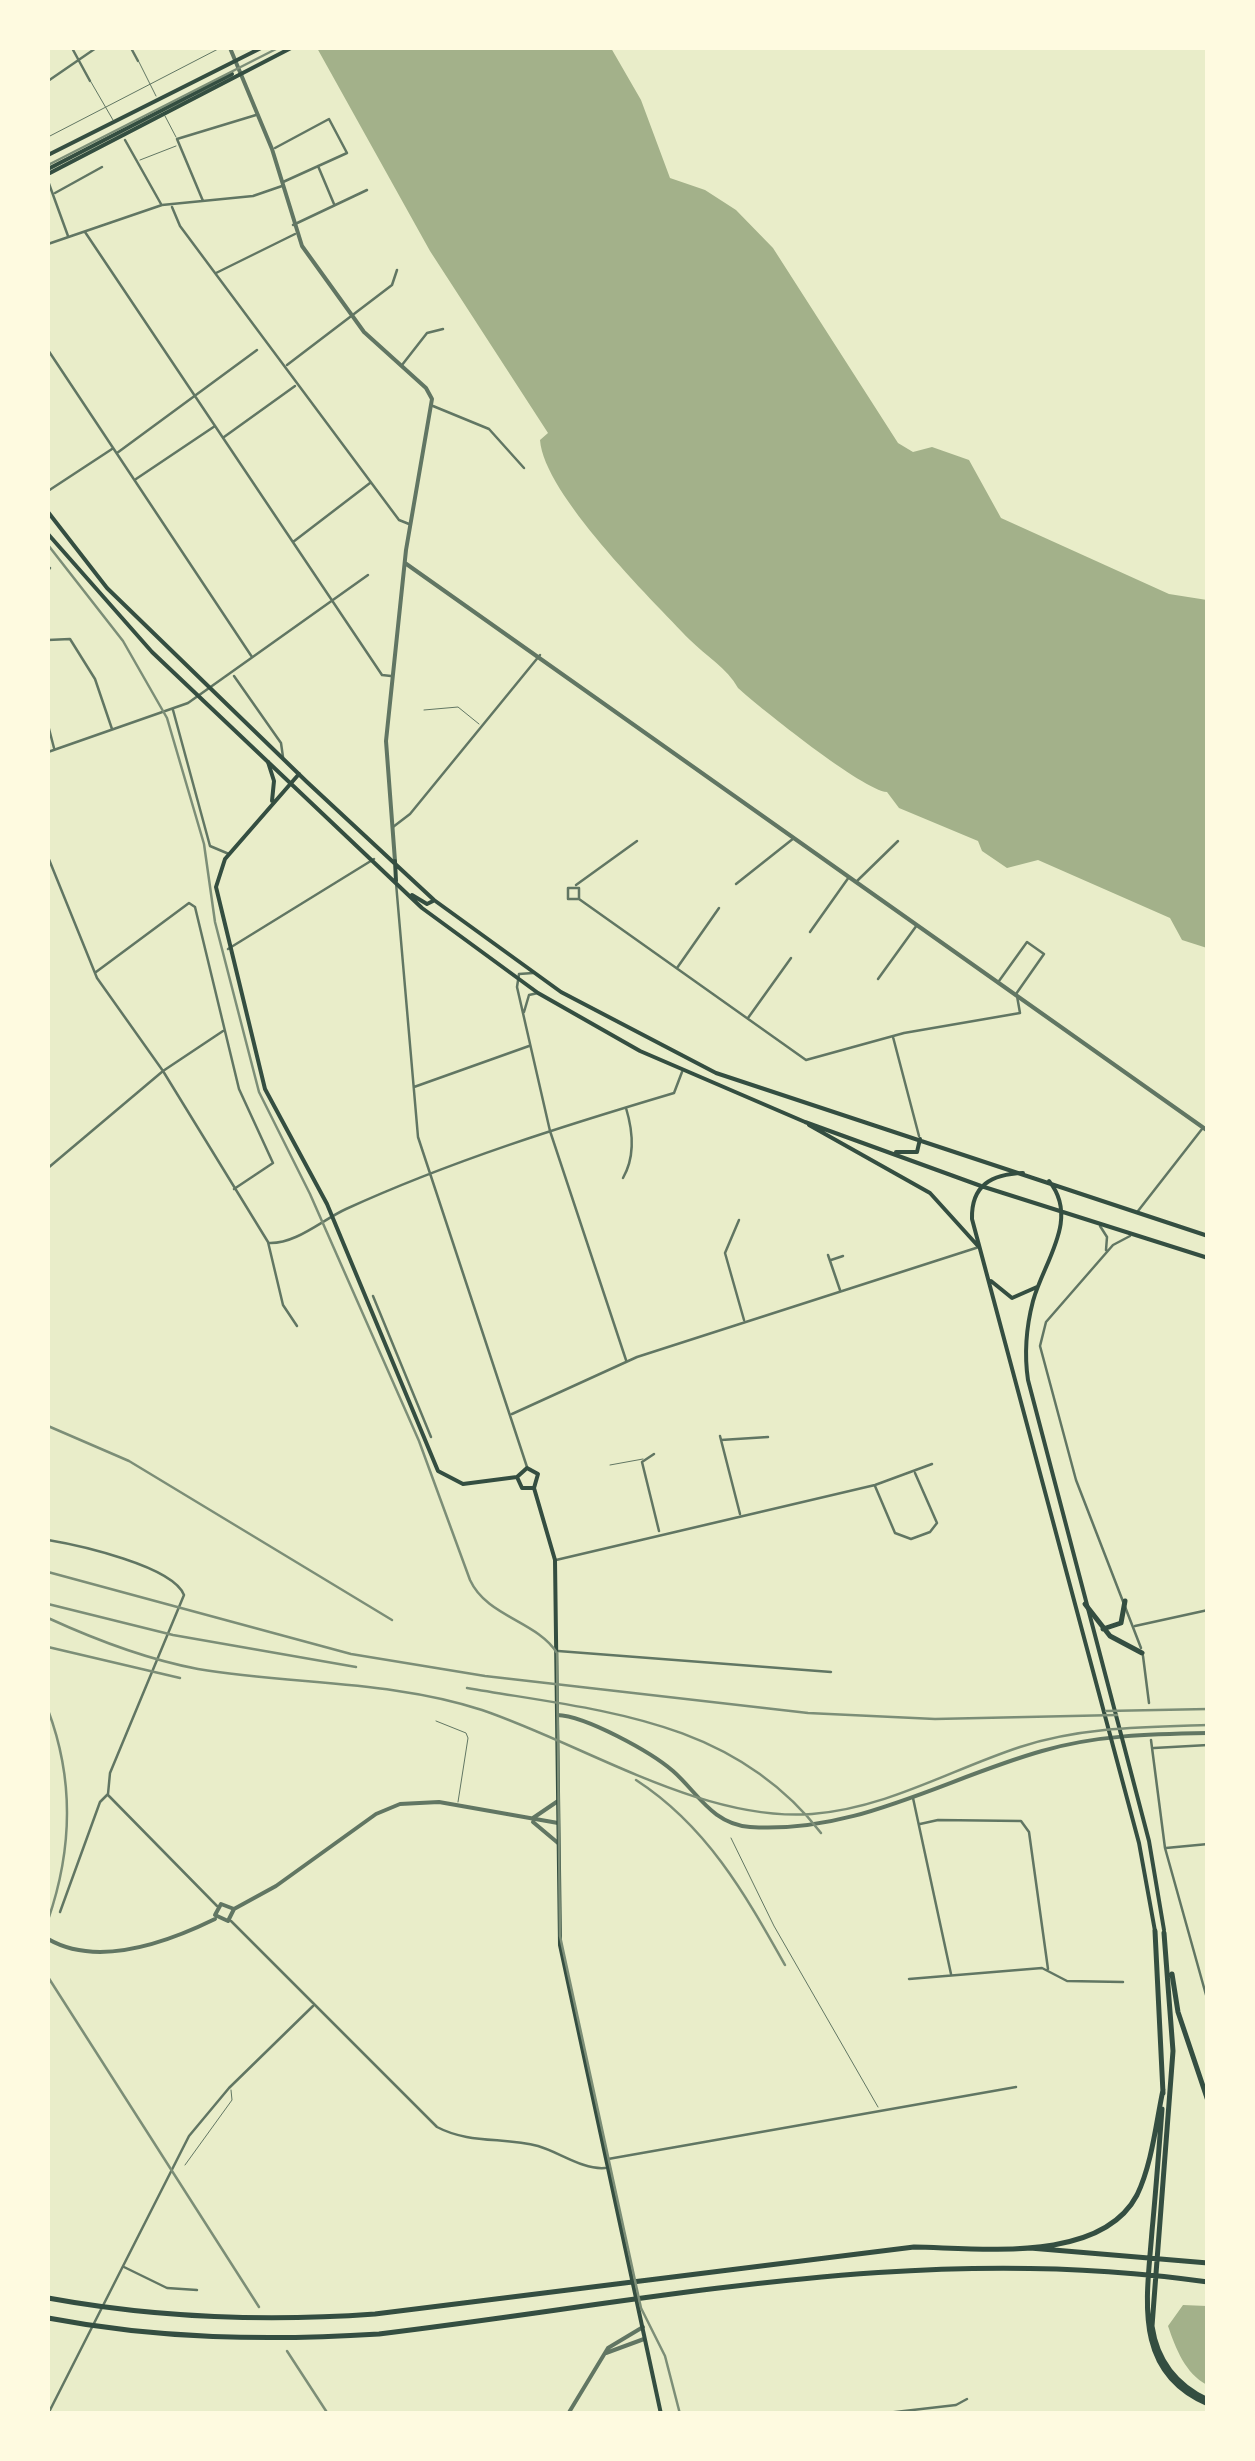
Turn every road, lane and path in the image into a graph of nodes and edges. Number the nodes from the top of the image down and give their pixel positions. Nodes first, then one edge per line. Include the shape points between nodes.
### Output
1 (72, 48) edge
2 (96, 48) edge
3 (132, 48) edge
4 (220, 48) edge
5 (230, 48) edge
6 (261, 48) edge
7 (288, 48) edge
8 (76, 60) junction
9 (138, 61) joint
10 (48, 81) edge
11 (90, 81) joint
12 (150, 84) junction
13 (105, 106) junction
14 (256, 116) junction
15 (48, 137) edge
16 (125, 140) joint
17 (178, 142) junction
18 (272, 149) junction
19 (48, 154) edge
20 (138, 161) junction
21 (318, 166) junction
22 (102, 167) dead end
23 (48, 175) edge
24 (282, 184) junction
25 (368, 190) dead end
26 (53, 194) junction
27 (204, 202) junction
28 (162, 205) junction
29 (334, 205) junction
30 (172, 207) junction
31 (293, 226) junction
32 (86, 232) junction
33 (295, 234) junction
34 (69, 237) junction
35 (48, 244) edge
36 (397, 270) dead end
37 (216, 274) junction
38 (353, 318) junction
39 (442, 329) dead end
40 (48, 350) edge
41 (257, 350) dead end
42 (286, 366) junction
43 (402, 366) junction
44 (296, 386) junction
45 (194, 396) junction
46 (432, 405) junction
47 (215, 426) junction
48 (223, 438) junction
49 (113, 448) junction
50 (117, 453) junction
51 (524, 468) dead end
52 (134, 480) junction
53 (372, 482) junction
54 (48, 491) edge
55 (48, 513) edge
56 (48, 522) edge
57 (411, 524) junction
58 (48, 534) edge
59 (292, 542) junction
60 (405, 563) junction
61 (368, 575) dead end
62 (331, 600) junction
63 (48, 640) edge
64 (540, 655) junction
65 (253, 658) junction
66 (232, 673) junction
67 (391, 676) junction
68 (210, 688) junction
69 (198, 696) junction
70 (172, 709) junction
71 (424, 710) dead end
72 (48, 725) edge
73 (482, 726) junction
74 (112, 730) junction
75 (54, 750) junction
76 (48, 752) edge
77 (284, 759) junction
78 (268, 762) junction
79 (299, 774) junction
80 (290, 784) junction
81 (271, 806) junction
82 (392, 828) junction
83 (794, 838) junction
84 (636, 841) dead end
85 (898, 841) dead end
86 (229, 854) junction
87 (48, 857) edge
88 (374, 859) junction
89 (395, 861) junction
90 (849, 876) junction
91 (396, 881) junction
92 (856, 882) junction
93 (736, 884) dead end
94 (576, 886) junction
95 (408, 893) junction
96 (579, 899) junction
97 (434, 900) junction
98 (719, 908) dead end
99 (916, 925) junction
100 (810, 932) dead end
101 (228, 949) junction
102 (791, 958) dead end
103 (676, 969) junction
104 (94, 972) junction
105 (534, 974) junction
106 (516, 978) junction
107 (878, 980) dead end
108 (998, 983) junction
109 (538, 994) junction
110 (1016, 996) junction
111 (1036, 1010) junction
112 (1020, 1013) junction
113 (747, 1020) junction
114 (525, 1023) junction
115 (224, 1031) junction
116 (893, 1036) junction
117 (530, 1046) junction
118 (163, 1071) junction
119 (682, 1071) junction
120 (412, 1087) junction
121 (626, 1107) junction
122 (805, 1122) junction
123 (1205, 1129) edge
124 (550, 1131) junction
125 (920, 1138) junction
126 (892, 1152) junction
127 (48, 1168) edge
128 (1028, 1173) junction
129 (431, 1174) junction
130 (623, 1178) dead end
131 (1048, 1180) junction
132 (981, 1186) junction
133 (234, 1188) junction
134 (1138, 1211) junction
135 (1063, 1213) junction
136 (332, 1218) junction
137 (739, 1220) dead end
138 (1100, 1225) junction
139 (1132, 1235) junction
140 (1208, 1236) edge
141 (268, 1242) junction
142 (978, 1247) junction
143 (1106, 1252) junction
144 (844, 1256) dead end
145 (1208, 1258) edge
146 (989, 1277) junction
147 (1038, 1287) junction
148 (840, 1291) junction
149 (372, 1296) dead end
150 (745, 1322) junction
151 (297, 1326) dead end
152 (626, 1361) junction
153 (510, 1414) junction
154 (431, 1437) dead end
155 (768, 1437) dead end
156 (654, 1454) dead end
157 (643, 1459) junction
158 (932, 1464) dead end
159 (610, 1465) dead end
160 (527, 1468) junction
161 (915, 1473) junction
162 (517, 1477) junction
163 (875, 1484) junction
164 (534, 1488) junction
165 (740, 1516) junction
166 (659, 1532) junction
167 (48, 1540) edge
168 (554, 1560) junction
169 (1125, 1601) junction
170 (1085, 1604) junction
171 (1208, 1610) edge
172 (1134, 1626) junction
173 (1102, 1629) junction
174 (556, 1651) junction
175 (1142, 1653) junction
176 (831, 1672) dead end
177 (1150, 1703) dead end
178 (558, 1715) junction
179 (436, 1721) dead end
180 (1208, 1732) edge
181 (1151, 1740) dead end
182 (1208, 1744) edge
183 (1152, 1748) junction
184 (108, 1794) junction
185 (913, 1798) junction
186 (558, 1800) junction
187 (457, 1805) junction
188 (529, 1819) junction
189 (558, 1823) junction
190 (920, 1824) junction
191 (730, 1838) dead end
192 (558, 1843) junction
193 (1208, 1844) edge
194 (1164, 1848) junction
195 (218, 1906) junction
196 (234, 1910) junction
197 (60, 1912) dead end
198 (217, 1918) junction
199 (230, 1920) junction
200 (1155, 1931) joint
201 (1164, 1931) junction
202 (48, 1939) edge
203 (1048, 1969) junction
204 (951, 1976) junction
205 (908, 1980) dead end
206 (1208, 1981) edge
207 (1123, 1982) dead end
208 (1201, 1982) junction
209 (1208, 2002) edge
210 (313, 2006) junction
211 (1016, 2087) dead end
212 (229, 2088) junction
213 (1163, 2090) junction
214 (1208, 2101) edge
215 (878, 2111) junction
216 (606, 2159) junction
217 (185, 2165) dead end
218 (608, 2167) junction
219 (1154, 2243) junction
220 (1012, 2248) junction
221 (1208, 2263) edge
222 (123, 2266) junction
223 (1208, 2282) edge
224 (196, 2290) dead end
225 (48, 2298) edge
226 (48, 2318) edge
227 (643, 2327) junction
228 (645, 2339) junction
229 (602, 2355) junction
230 (967, 2399) dead end
231 (1208, 2402) edge
232 (48, 2414) edge
233 (568, 2414) edge
234 (661, 2414) edge
235 (878, 2414) edge

1 - 8 street
2 - 8 street
3 - 9 street
4 - 12 lane
5 - 14 street
6 - 19 main road
7 - 23 main road
8 - 10 street
8 - 11 street
9 - 12 lane
11 - 13 lane
12 - 13 lane
12 - 17 lane
13 - 15 lane
13 - 16 lane
14 - 17 street
14 - 18 street
16 - 20 street
17 - 20 lane
17 - 27 street
18 - 21 street via 329,118 347,152
18 - 24 street
20 - 28 street
21 - 24 street
21 - 29 street
22 - 26 street
23 - 26 street
24 - 27 street via 253,196
24 - 31 street
25 - 29 street
26 - 34 street
27 - 30 street
28 - 30 street
28 - 32 street
29 - 31 street
30 - 37 street
31 - 33 street
32 - 34 street
32 - 45 street
33 - 37 street
33 - 38 street
34 - 35 street
36 - 38 street via 392,285
37 - 42 street
38 - 42 street
38 - 43 street
39 - 43 street via 427,334
40 - 49 street
41 - 45 street
42 - 44 street
43 - 46 street via 430,393
44 - 48 street
44 - 53 street
45 - 47 street
45 - 50 street
46 - 51 street via 489,429
46 - 57 street
47 - 48 street
47 - 52 street
48 - 59 street
49 - 50 street
49 - 54 street
50 - 52 street
52 - 65 street
53 - 57 street via 400,520
53 - 59 street
55 - 56 main road
55 - 68 main road via 107,588
57 - 60 street
58 - 69 main road via 118,618
59 - 62 street
60 - 64 street
60 - 67 street
61 - 62 street
62 - 65 street
62 - 67 street via 382,675
63 - 74 street via 70,639 81,650
64 - 73 street
64 - 83 street
65 - 66 street
66 - 68 street
66 - 77 street via 281,743
67 - 82 street via 386,741
68 - 69 street
68 - 77 main road
69 - 70 street
69 - 78 main road
70 - 74 street
70 - 86 street via 210,846
71 - 73 lane via 458,707
72 - 75 street
73 - 82 street
74 - 75 street
75 - 76 street
77 - 79 main road
78 - 80 main road
78 - 81 main road
79 - 80 main road
79 - 89 main road
80 - 81 main road
80 - 88 main road
81 - 86 main road
82 - 89 street
83 - 90 street
83 - 93 street
84 - 94 street
85 - 92 street
86 - 101 main road via 216,887
87 - 104 street
88 - 91 main road
88 - 101 street
89 - 91 main road
89 - 97 main road
90 - 92 street
90 - 100 street
91 - 95 main road
91 - 120 street
92 - 99 street
94 - 96 street
94 - 96 street via 566,894
95 - 97 main road via 427,904
95 - 106 main road
96 - 103 street
97 - 105 main road
98 - 103 street
99 - 107 street
99 - 108 street
101 - 136 main road via 263,1082
102 - 113 street
103 - 113 street
104 - 115 street via 193,903
104 - 118 street
105 - 106 street
105 - 125 main road via 631,1032 716,1072
106 - 109 main road
106 - 114 street
108 - 110 street
108 - 110 street via 1027,942 1036,948 1044,954
109 - 114 street via 528,995
109 - 119 main road
110 - 111 street
110 - 112 street
111 - 112 street
111 - 123 street
112 - 116 street
113 - 116 street via 809,1061
114 - 117 street
115 - 118 street
115 - 133 street via 239,1089 273,1162
116 - 125 street
117 - 120 street
117 - 124 street
118 - 127 street
118 - 133 street
119 - 121 street via 674,1093
119 - 122 main road
120 - 129 street
121 - 124 street
121 - 130 street via 632,1129
122 - 126 main road
122 - 142 main road via 930,1193
123 - 134 street
124 - 129 street
124 - 152 street
125 - 126 main road via 914,1153
125 - 128 main road
126 - 132 main road
128 - 131 main road
128 - 132 main road via 1000,1174
129 - 136 street
129 - 153 street
131 - 134 main road
131 - 135 main road
132 - 135 main road
132 - 142 main road via 972,1212
133 - 141 street
134 - 140 main road
135 - 138 main road
135 - 147 main road
136 - 141 street
136 - 162 main road via 438,1471 463,1484
137 - 150 street via 724,1252
138 - 139 main road
138 - 143 street
139 - 143 street
139 - 145 main road
141 - 151 street via 279,1296
142 - 146 main road
142 - 148 street
143 - 169 street via 1046,1322 1040,1346 1076,1480
144 - 148 street via 829,1258
146 - 147 main road via 1012,1298
146 - 200 main road via 1139,1842
147 - 170 main road via 1026,1331 1028,1380
148 - 150 street
149 - 154 street
150 - 152 street
152 - 153 street
153 - 160 street
155 - 165 street via 721,1438
156 - 157 street
157 - 159 lane
157 - 166 street
158 - 161 street
160 - 162 main road
160 - 164 main road via 538,1476
161 - 163 street
161 - 163 street via 937,1523 910,1539 895,1534
162 - 164 main road via 522,1488
163 - 165 street
164 - 168 main road
165 - 166 street
166 - 168 street
167 - 184 street via 123,1560 183,1590 110,1773
168 - 174 main road
169 - 172 street
169 - 173 highway via 1120,1623
170 - 173 highway
170 - 201 main road via 1148,1841
171 - 172 street
172 - 175 street
173 - 175 highway
174 - 176 street
174 - 178 main road
175 - 177 street
178 - 185 street via 658,1760 715,1816 733,1824 831,1822
178 - 186 main road
179 - 187 lane via 468,1738
180 - 185 street via 1092,1739
181 - 183 street
182 - 183 street
183 - 194 street
184 - 195 street
184 - 197 street
185 - 190 street
186 - 188 street
186 - 189 main road
187 - 188 street
187 - 196 street via 413,1802 376,1814
188 - 189 street
188 - 192 street
189 - 192 main road
190 - 203 street via 1021,1822 1029,1832
190 - 204 street
191 - 215 lane
192 - 216 main road via 560,1945
193 - 194 street
194 - 208 street
195 - 196 street
195 - 198 street
196 - 199 street
198 - 199 street
198 - 202 street via 106,1952 75,1951
199 - 210 street
200 - 213 highway
201 - 214 highway via 1178,2012
201 - 219 highway via 1172,2051
203 - 204 street
203 - 207 street via 1067,1981
204 - 205 street
206 - 208 street
208 - 209 street
210 - 212 street
210 - 218 street via 437,2127
211 - 215 street
212 - 217 lane via 232,2100
212 - 222 street via 198,2123
213 - 219 highway
213 - 220 highway via 1144,2176 1123,2214 1076,2240
215 - 216 street
216 - 218 main road
218 - 227 main road
219 - 231 highway via 1149,2287 1162,2359
220 - 221 highway
220 - 225 highway via 881,2251 318,2318 206,2318
222 - 224 street via 167,2288
222 - 232 street
223 - 226 highway via 1024,2266 915,2267 378,2334 255,2340
227 - 228 main road
227 - 229 street via 618,2338
228 - 229 street
228 - 234 main road
229 - 233 street
230 - 235 street

